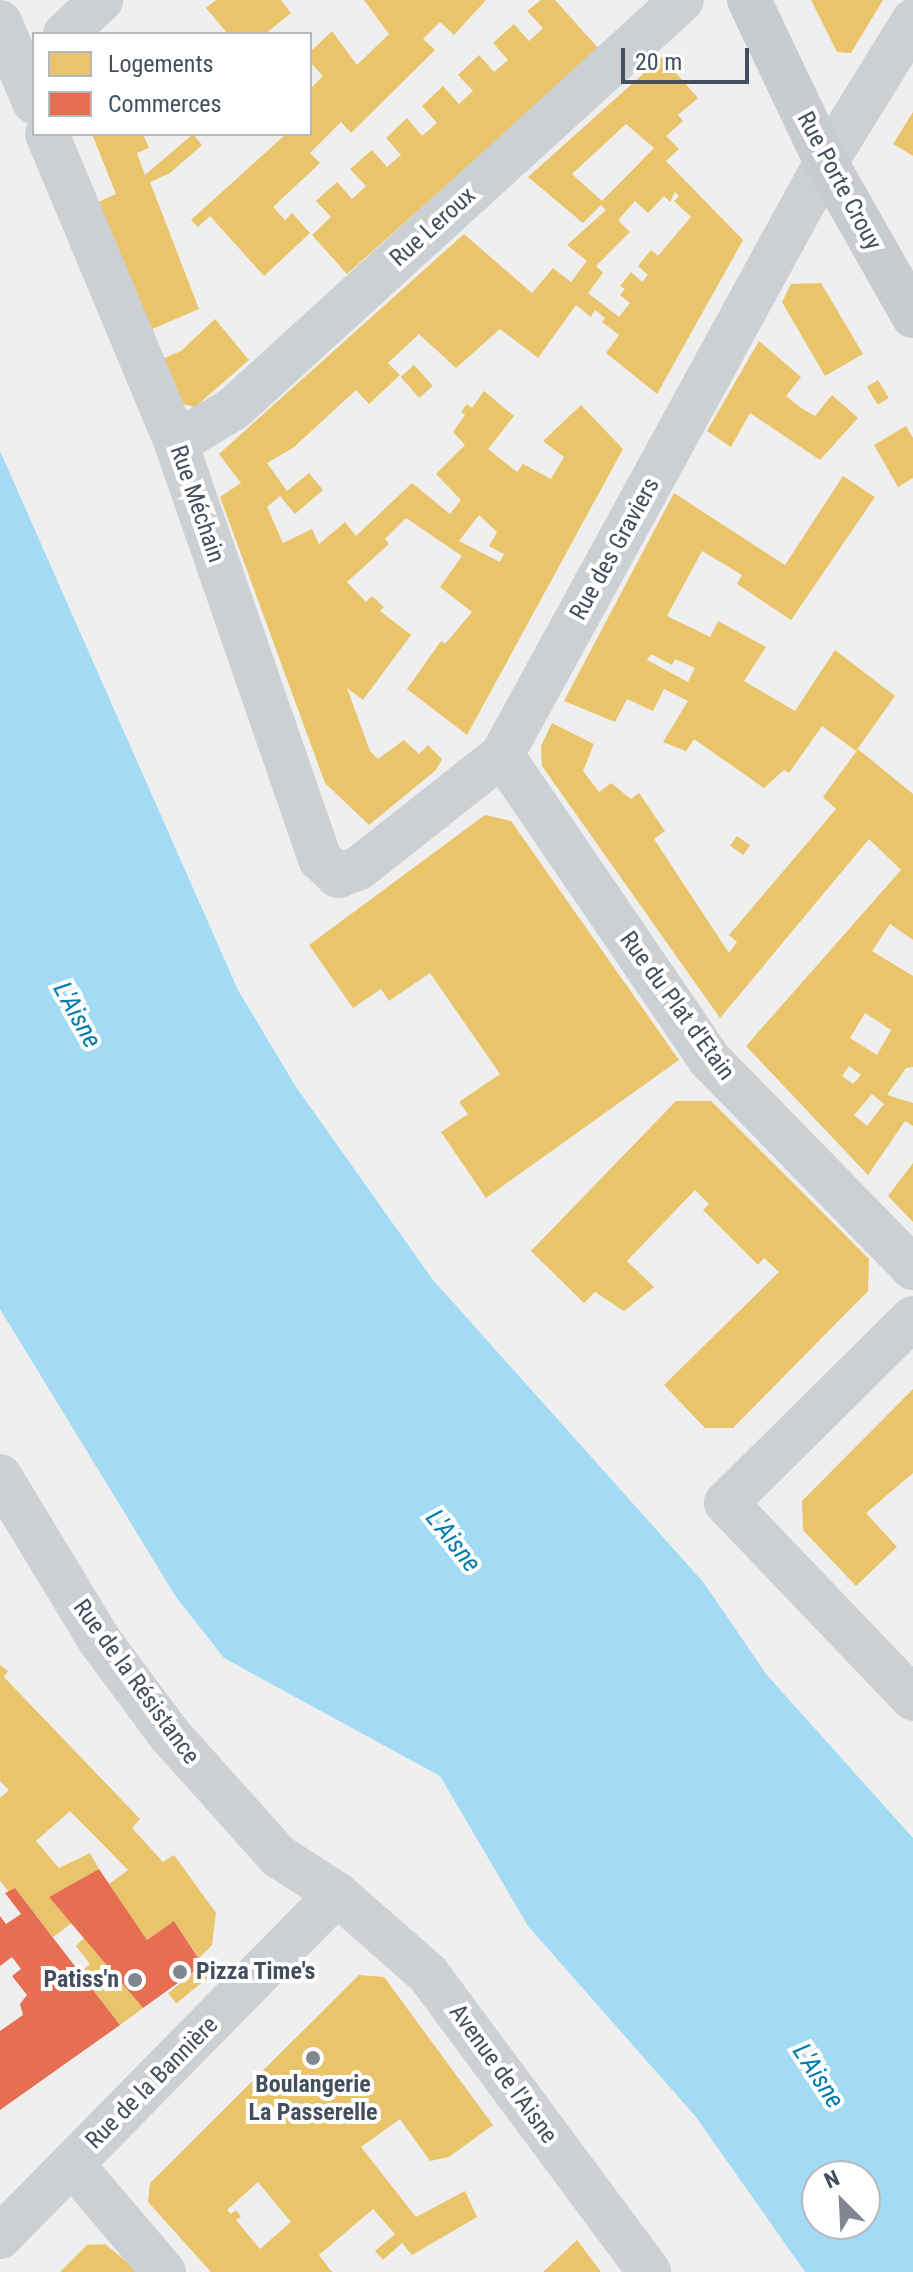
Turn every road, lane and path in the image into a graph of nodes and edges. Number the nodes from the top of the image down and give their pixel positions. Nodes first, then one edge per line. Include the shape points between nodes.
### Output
1 (101, 0) edge
2 (682, 0) edge
3 (749, 0) edge
4 (913, 21) edge
5 (0, 22) edge
6 (67, 32) edge
7 (30, 80) edge
8 (48, 136) edge
9 (826, 162) junction
10 (913, 316) edge
11 (176, 443) junction
12 (502, 755) junction
13 (338, 876) joint
14 (913, 1268) edge
15 (913, 1318) edge
16 (0, 1476) edge
17 (913, 1699) edge
18 (337, 1894) junction
19 (72, 2164) junction
20 (0, 2237) edge
21 (164, 2272) edge
22 (649, 2272) edge

1 - 6 street
2 - 11 street, Rue Leroux via 233,409
3 - 9 main road, Rue Porte Crouy
4 - 9 street, Rue des Graviers
5 - 7 street
8 - 11 street, Rue Méchain
9 - 10 main road, Rue Porte Crouy
9 - 12 street, Rue des Graviers
11 - 13 street, Rue Méchain via 320,859
12 - 13 street, Rue des Graviers via 359,868
12 - 14 street, Rue du Plat d'Etain via 710,1060
15 - 17 street via 726,1503
16 - 18 main road, Rue de la Résistance via 100,1641 169,1734 278,1856
18 - 19 street, Rue de la Bannière
18 - 22 main road, Avenue de l'Aisne via 428,1974
19 - 20 street, Rue de la Bannière
19 - 21 street

